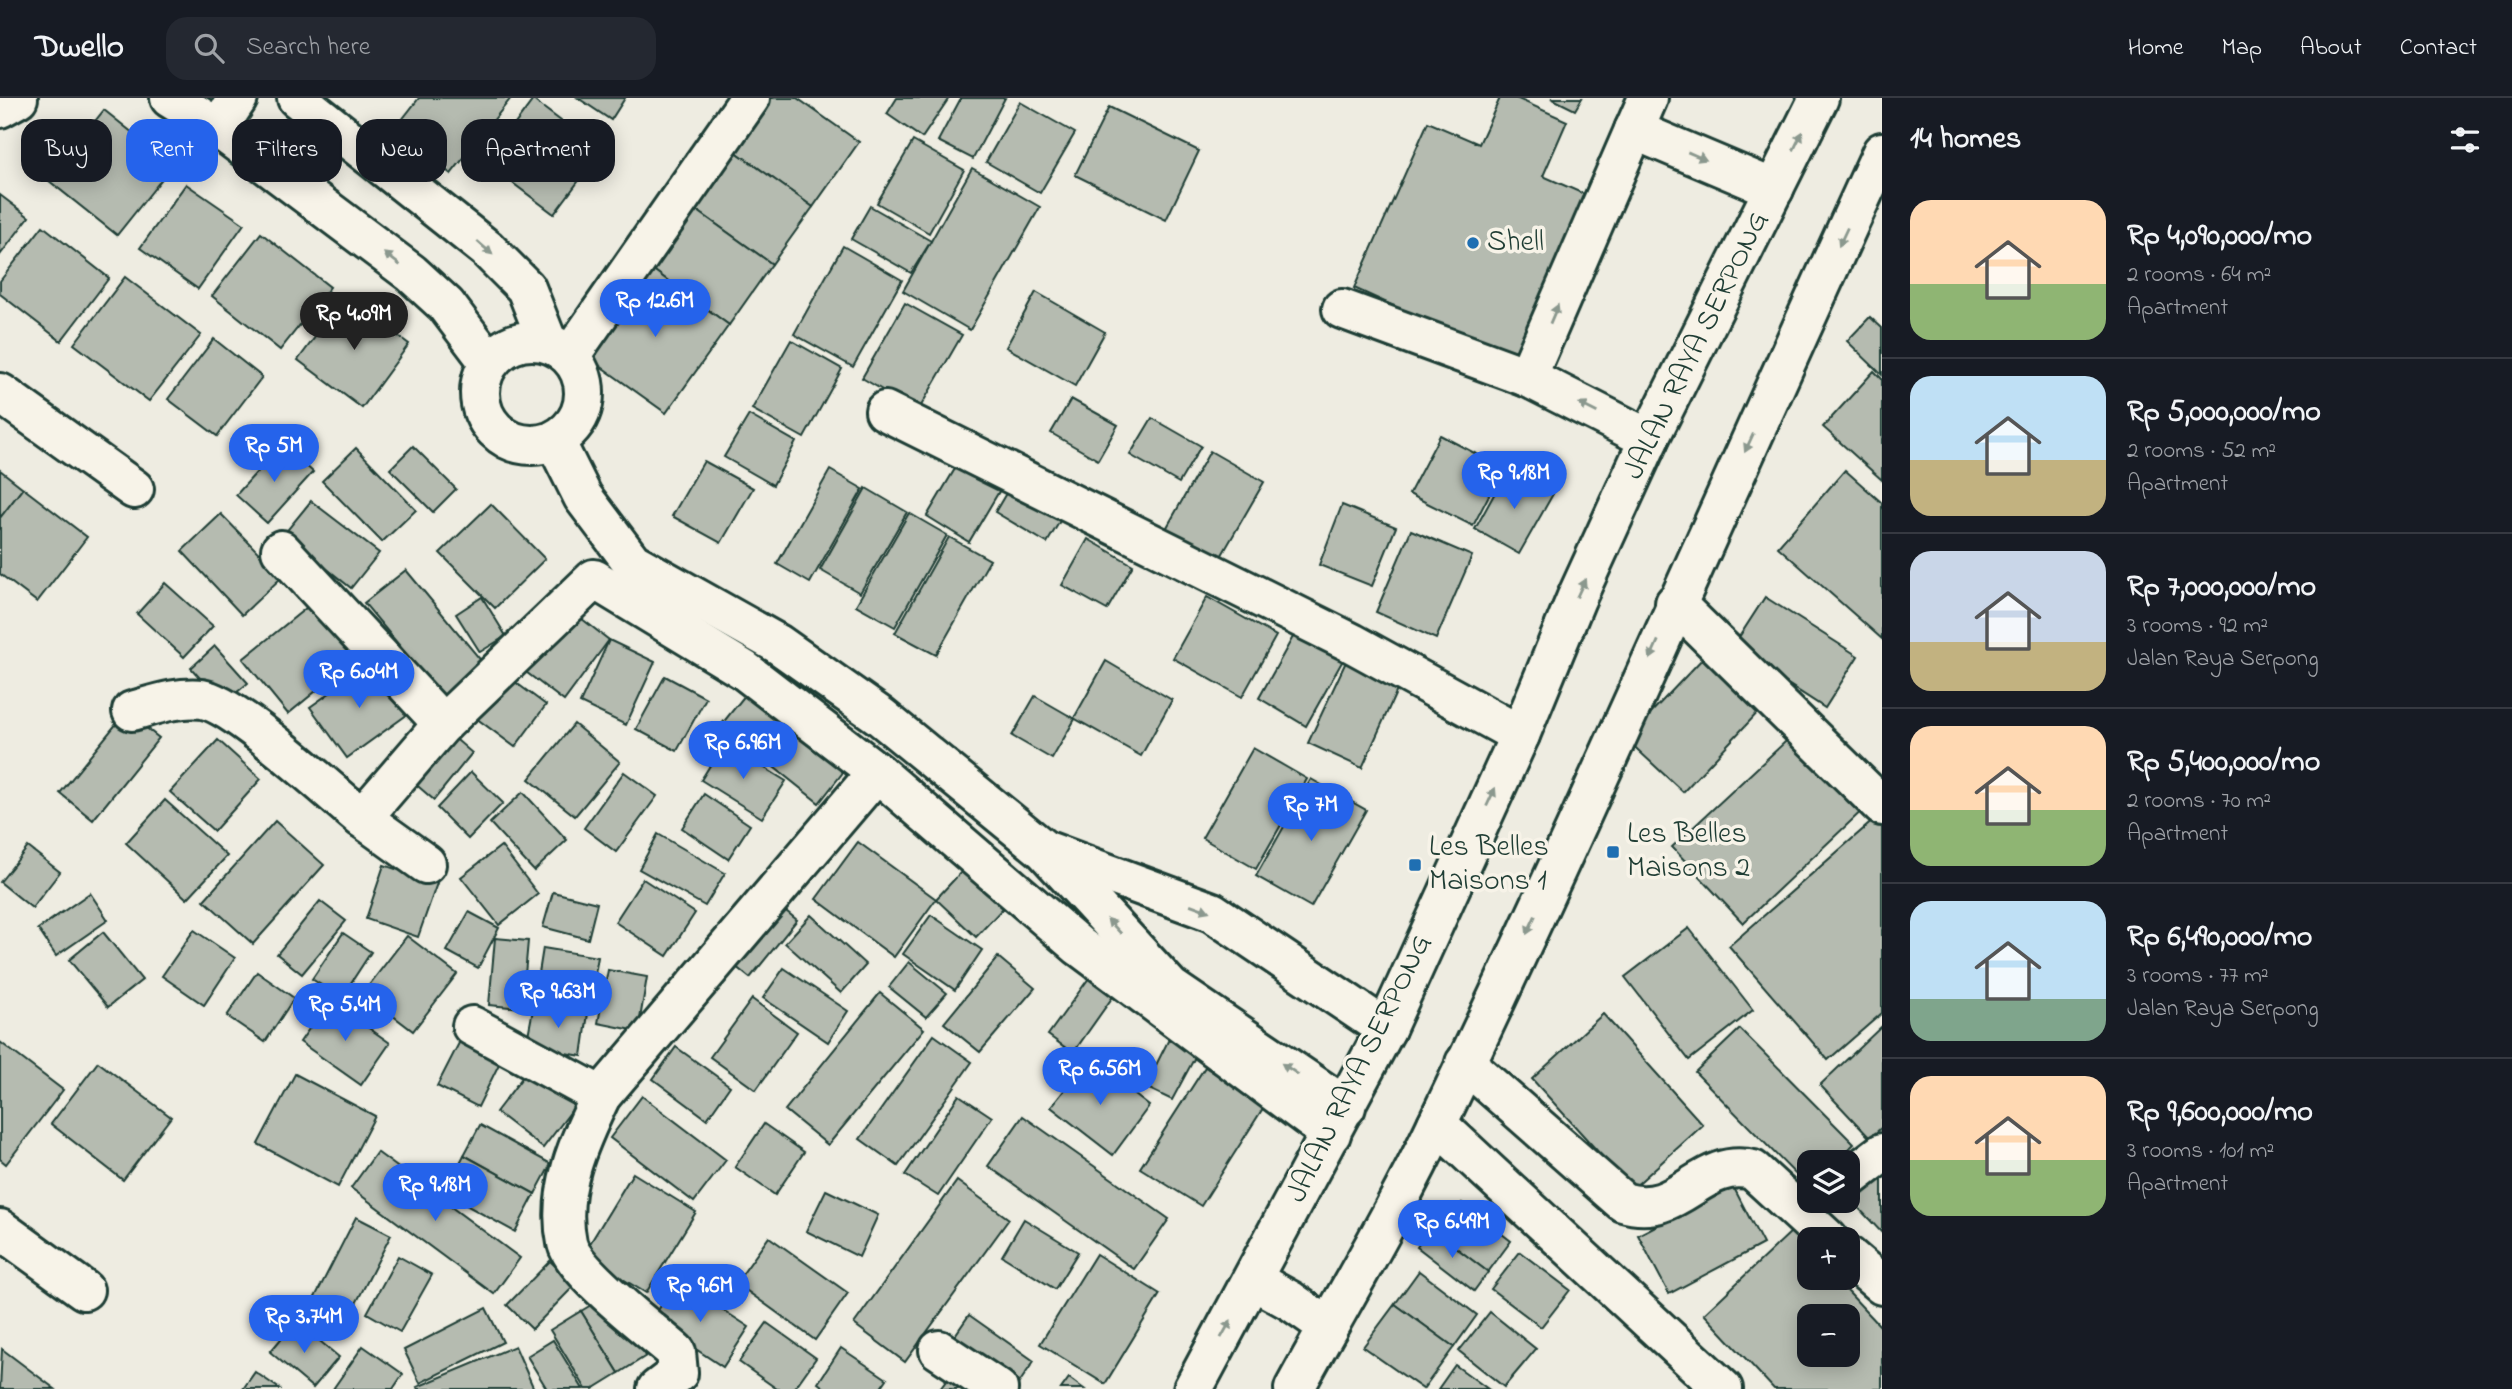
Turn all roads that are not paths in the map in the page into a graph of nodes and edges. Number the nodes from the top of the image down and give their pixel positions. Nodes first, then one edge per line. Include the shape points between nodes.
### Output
1 (18, 98) edge
2 (170, 98) edge
3 (297, 98) edge
4 (750, 98) edge
5 (1819, 98) edge
6 (0, 108) edge
7 (228, 113) edge
8 (1641, 114) edge
9 (1882, 152) edge
10 (1774, 189) junction
11 (1873, 193) edge
12 (1342, 310) dead end
13 (558, 349) junction
14 (489, 362) junction
15 (1527, 377) junction
16 (0, 393) edge
17 (885, 411) dead end
18 (1649, 439) junction
19 (555, 441) junction
20 (134, 489) dead end
21 (281, 550) dead end
22 (1675, 603) junction
23 (132, 711) dead end
24 (443, 724) junction
25 (1520, 735) junction
26 (877, 772) junction
27 (1882, 806) edge
28 (362, 818) junction
29 (1044, 850) junction
30 (426, 864) dead end
31 (472, 1026) dead end
32 (1386, 1029) junction
33 (1465, 1063) junction
34 (601, 1096) junction
35 (1338, 1121) junction
36 (1437, 1125) junction
37 (1882, 1153) edge
38 (1860, 1170) edge
39 (1816, 1218) edge
40 (0, 1229) edge
41 (1860, 1266) edge
42 (1253, 1280) junction
43 (1882, 1285) edge
44 (84, 1290) dead end
45 (1328, 1327) junction
46 (939, 1350) dead end
47 (657, 1389) edge
48 (998, 1389) edge
49 (1193, 1389) edge
50 (1294, 1389) edge
51 (1723, 1389) edge

1 - 6 street
2 - 7 street
3 -> 13 street via 487,249 526,288
4 - 13 street
10 -> 5 street, JALAN RAYA SERPONG
14 -> 7 street via 446,305
8 -> 10 street
15 -> 8 street
9 - 11 street
10 - 18 street, JALAN RAYA SERPONG
11 -> 22 street
12 - 15 street
13 - 14 street via 515,342
13 - 19 street via 583,378 583,400 574,425
14 - 19 street via 480,384 481,407 492,427 510,441 533,446
18 -> 15 street
16 - 20 street
17 - 25 street via 1352,643
25 -> 18 street, JALAN RAYA SERPONG
19 - 29 street via 583,497 632,562 778,644 880,716
21 - 24 street
22 - 27 street
22 -> 33 street via 1595,789
23 - 28 street via 170,701 203,699 254,728
24 - 26 street via 594,579 744,670
24 - 28 street
32 -> 25 street, JALAN RAYA SERPONG
26 - 34 street
26 - 35 street via 1079,946
28 - 30 street
29 -> 32 street via 1212,912
35 -> 29 street via 1171,988
31 - 34 street
32 - 35 street, JALAN RAYA SERPONG
33 - 36 street
33 - 39 street via 1623,1202 1641,1208 1664,1204 1711,1174 1744,1168
34 - 47 street via 572,1156 566,1194 567,1245 593,1279 676,1352 678,1373
35 - 42 street, JALAN RAYA SERPONG
36 - 45 street
36 - 51 street
37 - 38 street
40 - 44 street
41 - 43 street
42 - 45 street
49 -> 42 street, JALAN RAYA SERPONG
45 - 50 street
46 - 48 street

